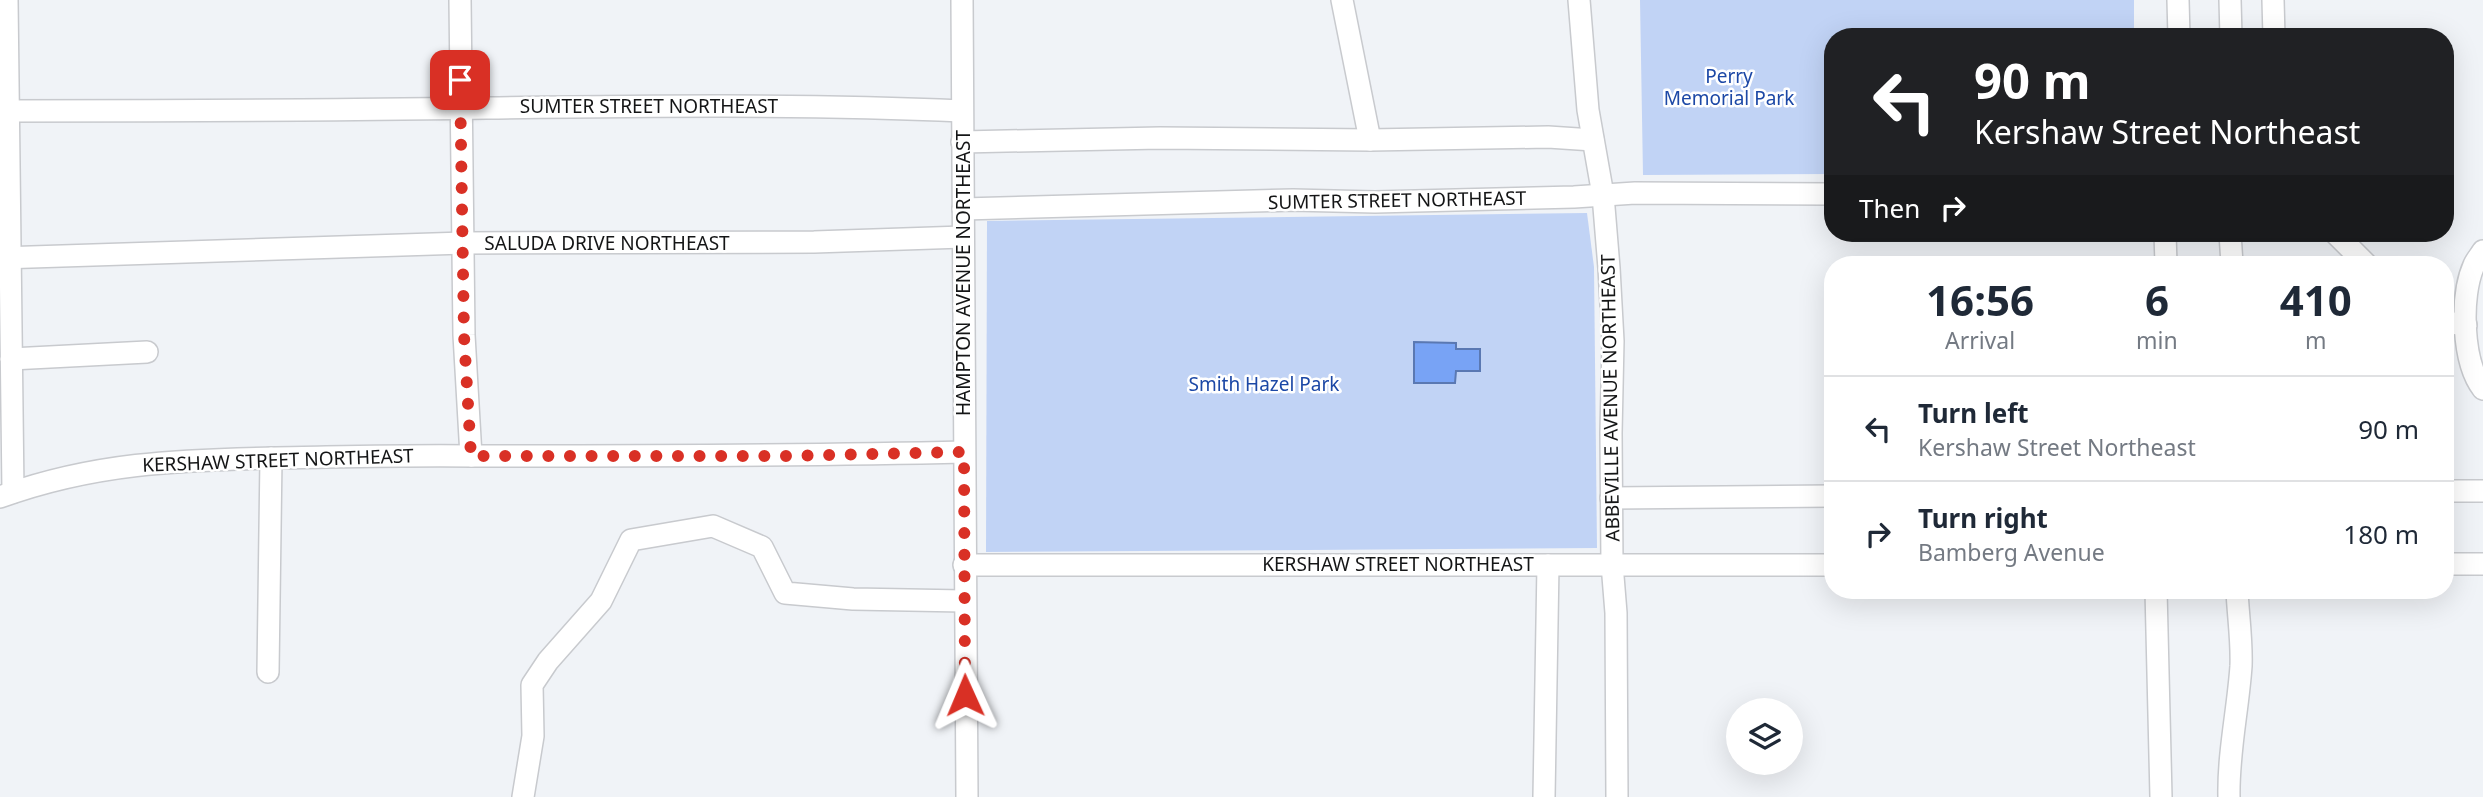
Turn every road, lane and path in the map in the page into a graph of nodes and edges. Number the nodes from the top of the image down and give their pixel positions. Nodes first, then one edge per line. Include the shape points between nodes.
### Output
1 (7, 0) edge
2 (460, 0) edge
3 (962, 0) edge
4 (1342, 0) edge
5 (1579, 0) edge
6 (2178, 0) edge
7 (2230, 0) edge
8 (2273, 0) edge
9 (2179, 28) edge
10 (2231, 28) edge
11 (2274, 28) edge
12 (460, 107) junction
13 (4, 111) edge
14 (962, 111) junction
15 (1370, 140) junction
16 (1593, 140) junction
17 (962, 142) junction
18 (1824, 194) edge
19 (1603, 195) junction
20 (962, 209) junction
21 (963, 237) junction
22 (2344, 242) edge
23 (464, 243) junction
24 (2483, 251) edge
25 (2358, 256) edge
26 (5, 257) edge
27 (2454, 323) edge
28 (2466, 325) junction
29 (148, 352) dead end
30 (11, 359) junction
31 (2483, 389) edge
32 (964, 452) junction
33 (471, 456) junction
34 (271, 458) junction
35 (2454, 491) edge
36 (2483, 491) edge
37 (7, 495) edge
38 (1824, 496) edge
39 (1611, 498) junction
40 (1612, 564) junction
41 (2454, 564) edge
42 (2483, 564) edge
43 (964, 565) junction
44 (1548, 565) junction
45 (1824, 565) edge
46 (2156, 599) edge
47 (2237, 599) edge
48 (964, 601) junction
49 (268, 672) dead end
50 (523, 797) edge
51 (967, 797) edge
52 (1544, 797) edge
53 (1617, 797) edge
54 (2161, 797) edge
55 (2230, 797) edge

1 - 13 street
2 - 12 street
3 - 14 street, HAMPTON AVENUE NORTHEAST
4 - 15 street
5 - 16 street, ABBEVILLE AVENUE NORTHEAST
6 - 9 street
7 - 10 street
8 - 11 street
12 - 13 street, SUMTER STREET NORTHEAST
12 - 14 street, SUMTER STREET NORTHEAST via 827,106
12 - 23 street
13 - 26 street
14 - 17 street, HAMPTON AVENUE NORTHEAST
15 - 16 street
15 - 17 street
16 - 19 street, ABBEVILLE AVENUE NORTHEAST
17 - 20 street, HAMPTON AVENUE NORTHEAST
18 - 19 street, SUMTER STREET NORTHEAST
19 - 20 street, SUMTER STREET NORTHEAST
19 - 39 street, ABBEVILLE AVENUE NORTHEAST via 1613,341
20 - 21 street, HAMPTON AVENUE NORTHEAST
21 - 23 street, SALUDA DRIVE NORTHEAST
21 - 32 street, HAMPTON AVENUE NORTHEAST
22 - 25 street
23 - 26 street, SALUDA DRIVE NORTHEAST
23 - 33 street
24 - 28 street via 2469,284
26 - 30 street
27 - 28 street
28 - 31 street via 2467,349
29 - 30 street
30 - 37 street
32 - 33 street
32 - 43 street, HAMPTON AVENUE NORTHEAST
33 - 34 street, KERSHAW STREET NORTHEAST
34 - 37 street, KERSHAW STREET NORTHEAST via 133,464
34 - 49 street
35 - 36 street
38 - 39 street
39 - 40 street, ABBEVILLE AVENUE NORTHEAST
40 - 44 street, KERSHAW STREET NORTHEAST
40 - 45 street, KERSHAW STREET NORTHEAST
40 - 53 street, ABBEVILLE AVENUE NORTHEAST
41 - 42 street
43 - 44 street, KERSHAW STREET NORTHEAST
43 - 48 street, HAMPTON AVENUE NORTHEAST
44 - 52 street
46 - 54 street
47 - 55 street via 2241,668 2231,742
48 - 50 street via 785,593 762,547 713,526 631,540 601,601 532,685 533,736
48 - 51 street, HAMPTON AVENUE NORTHEAST

